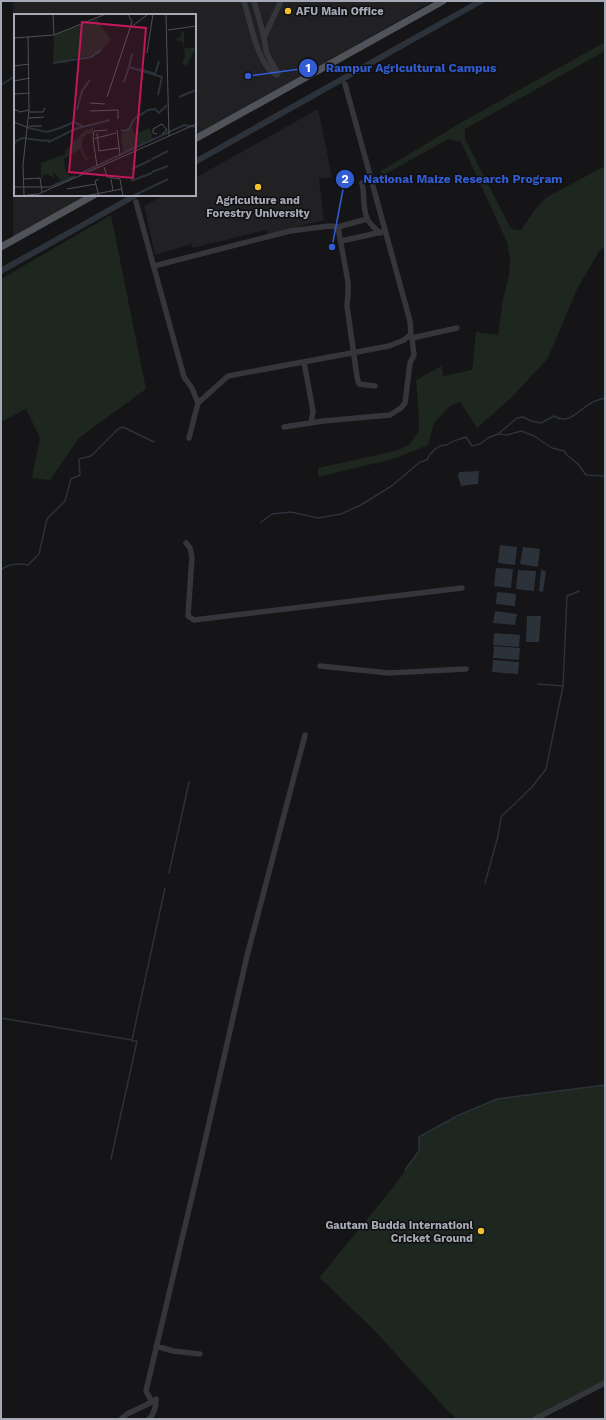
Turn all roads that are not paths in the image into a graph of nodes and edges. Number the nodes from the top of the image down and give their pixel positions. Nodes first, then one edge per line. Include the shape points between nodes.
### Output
1 (244, 1) edge
2 (254, 1) edge
3 (281, 1) edge
4 (443, 1) edge
5 (264, 37) junction
6 (345, 84) dead end
7 (196, 138) edge
8 (362, 183) dead end
9 (92, 196) edge
10 (136, 202) dead end
11 (367, 219) junction
12 (338, 227) junction
13 (382, 232) junction
14 (341, 241) junction
15 (1, 247) edge
16 (154, 266) junction
17 (457, 328) dead end
18 (411, 336) junction
19 (353, 352) junction
20 (304, 362) junction
21 (375, 386) dead end
22 (198, 404) junction
23 (311, 423) junction
24 (284, 427) dead end
25 (189, 438) dead end
26 (186, 543) dead end
27 (462, 588) dead end
28 (320, 666) dead end
29 (466, 669) dead end
30 (306, 735) dead end
31 (156, 1346) junction
32 (200, 1354) dead end
33 (605, 1383) edge
34 (156, 1398) dead end
35 (122, 1419) edge
36 (149, 1419) edge
37 (535, 1419) edge

1 - 5 street via 262,58 272,73 278,74 266,51
2 - 5 street
3 - 5 street
4 - 7 main road
6 - 13 street
8 - 11 street
9 - 15 main road
10 - 16 street
11 - 12 street
11 - 13 street
12 - 14 street
12 - 16 street via 290,231
13 - 14 street
13 - 18 street via 410,321
14 - 19 street via 348,282 347,306
16 - 22 street via 184,377 192,388
17 - 18 street
18 - 19 street via 398,343
18 - 23 street via 414,355 410,363 405,403 401,408 390,415
19 - 20 street
19 - 21 street via 359,384
20 - 22 street via 228,376
20 - 23 street via 314,411
22 - 25 street
23 - 24 street
26 - 27 street via 192,556 188,616 194,620
28 - 29 street via 389,673
30 - 31 street via 247,956
31 - 32 street via 172,1351
31 - 35 street via 146,1391 152,1402
33 - 37 street
34 - 36 street via 156,1407

